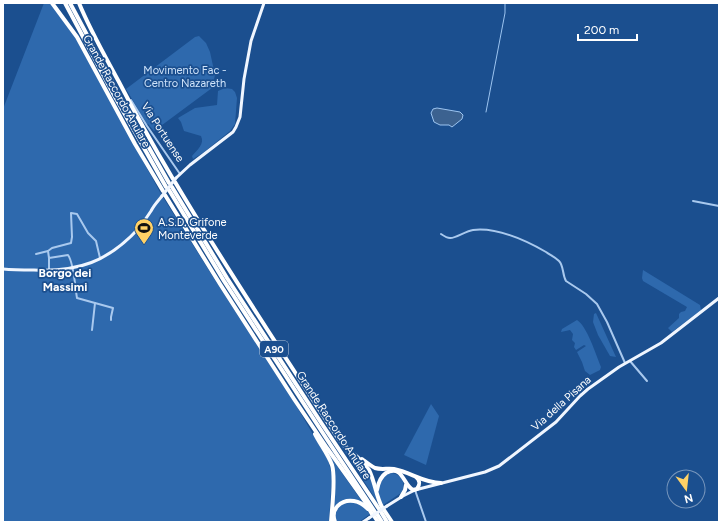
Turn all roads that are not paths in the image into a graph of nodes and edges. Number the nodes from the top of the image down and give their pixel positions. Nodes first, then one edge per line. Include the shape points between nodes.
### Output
1 (52, 3) edge
2 (65, 3) edge
3 (70, 3) edge
4 (79, 3) edge
5 (264, 3) edge
6 (131, 100) dead end
7 (180, 174) junction
8 (175, 180) junction
9 (169, 187) junction
10 (163, 194) junction
11 (693, 201) dead end
12 (719, 206) edge
13 (441, 234) dead end
14 (48, 251) junction
15 (36, 254) dead end
16 (49, 258) junction
17 (100, 259) junction
18 (72, 268) junction
19 (3, 269) edge
20 (49, 270) junction
21 (719, 298) edge
22 (95, 303) junction
23 (111, 320) dead end
24 (92, 330) dead end
25 (630, 361) junction
26 (626, 363) junction
27 (647, 381) dead end
28 (294, 399) junction
29 (342, 443) junction
30 (415, 477) junction
31 (441, 483) junction
32 (406, 485) junction
33 (415, 490) junction
34 (377, 494) junction
35 (401, 497) junction
36 (378, 511) junction
37 (331, 522) edge
38 (335, 522) edge
39 (363, 522) edge
40 (378, 522) edge
41 (382, 522) edge
42 (387, 522) edge
43 (392, 522) edge
44 (426, 522) edge

1 - 10 highway, Grande Raccordo Anulare via 77,37
2 - 9 highway, Grande Raccordo Anulare / A90 via 114,95
3 - 9 highway, Grande Raccordo Anulare / A90
4 - 8 highway, Grande Raccordo Anulare via 97,43
5 - 7 main road, Via Portuense via 251,41 240,117 236,127
6 - 7 street, Via Portuense
7 - 8 main road, Via Portuense
8 - 10 main road, Via Portuense, bridge
8 - 29 highway, Grande Raccordo Anulare via 243,293
9 - 36 highway, Grande Raccordo Anulare / A90
10 - 17 main road, Via Portuense via 139,228 119,247
10 - 28 highway, Grande Raccordo Anulare
11 - 12 street
13 - 26 street via 451,238 472,231 497,232 540,249 557,260 561,264 566,280 598,306
14 - 15 street
14 - 16 street
14 - 17 street via 71,243 71,213 74,213 96,241
16 - 18 street via 68,255
16 - 20 street
17 - 18 main road, Via Portuense
18 - 20 main road, Via Portuense
18 - 22 street via 77,298
19 - 20 main road, Via Portuense
21 - 25 main road, Via della Pisana via 661,343
22 - 23 street via 114,308
22 - 24 street
25 - 26 main road, Via della Pisana
25 - 27 street
26 - 31 main road, Via della Pisana via 588,389 556,422 501,464 485,472
28 - 36 highway via 364,500
28 - 37 highway via 332,466
29 - 30 highway via 375,468 392,469
29 - 34 highway, Grande Raccordo Anulare via 364,463
30 - 31 highway
30 - 33 highway via 420,484
31 - 33 main road, Via della Pisana
32 - 33 highway
32 - 34 highway via 401,474 388,472 379,481
32 - 35 highway
33 - 35 main road, Via della Pisana
33 - 44 street
34 - 36 highway, Grande Raccordo Anulare
35 - 36 main road, Via della Pisana
36 - 38 highway via 356,501 344,502 335,509
36 - 39 main road, Via della Pisana, bridge
36 - 40 highway, Grande Raccordo Anulare
36 - 41 highway, Grande Raccordo Anulare / A90
36 - 42 highway, Grande Raccordo Anulare / A90
36 - 43 highway, Grande Raccordo Anulare

